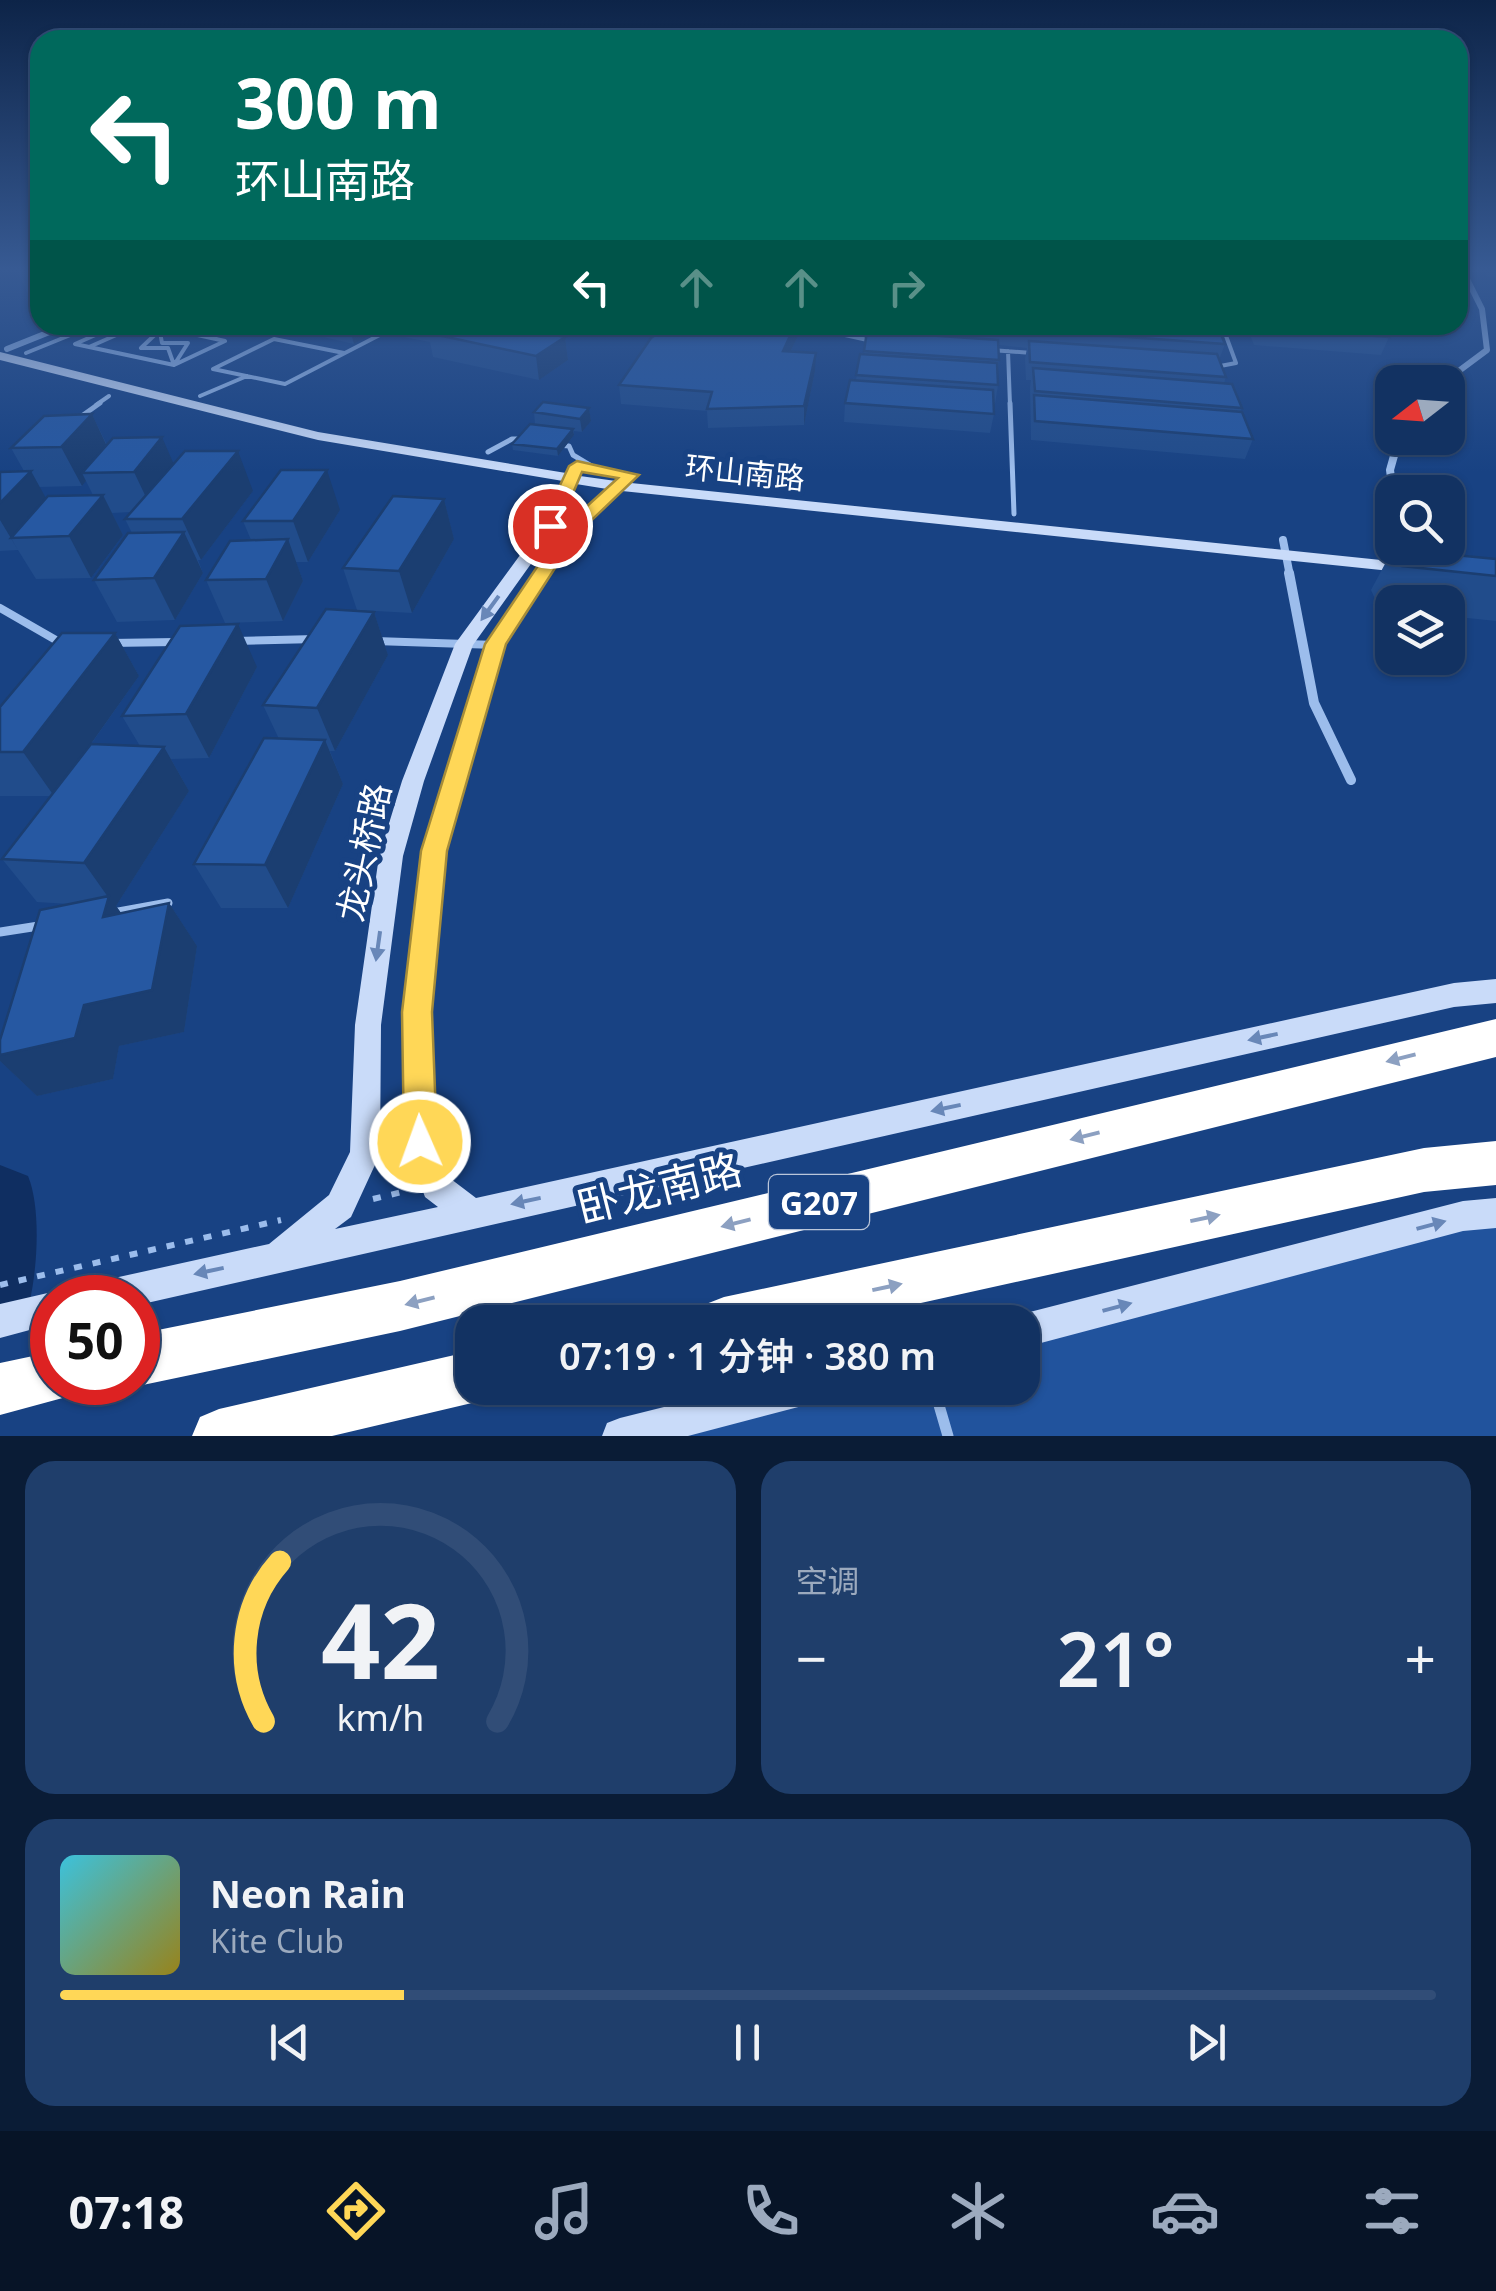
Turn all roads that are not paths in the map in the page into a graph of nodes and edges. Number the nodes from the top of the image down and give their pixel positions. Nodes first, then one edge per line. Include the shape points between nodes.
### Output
1 (34, 338) edge
2 (62, 338) edge
3 (89, 338) edge
4 (110, 338) edge
5 (153, 338) edge
6 (160, 338) edge
7 (212, 338) edge
8 (374, 338) edge
9 (859, 338) edge
10 (1227, 338) edge
11 (1488, 338) edge
12 (873, 341) edge
13 (89, 347) junction
14 (989, 350) edge
15 (2, 351) edge
16 (1008, 351) junction
17 (26, 353) junction
18 (344, 354) junction
19 (1047, 354) edge
20 (174, 365) junction
21 (1202, 366) edge
22 (1465, 366) edge
23 (248, 376) junction
24 (109, 396) dead end
25 (200, 396) junction
26 (73, 423) edge
27 (534, 441) edge
28 (552, 444) edge
29 (488, 452) junction
30 (581, 471) junction
31 (626, 481) junction
32 (1014, 514) junction
33 (1284, 547) junction
34 (1375, 558) edge
35 (0, 608) edge
36 (334, 640) edge
37 (372, 641) edge
38 (180, 642) edge
39 (219, 642) edge
40 (72, 643) edge
41 (105, 643) edge
42 (464, 644) junction
43 (496, 644) junction
44 (1351, 780) dead end
45 (168, 903) edge
46 (93, 916) edge
47 (56, 922) edge
48 (0, 932) edge
49 (1496, 991) edge
50 (1496, 1038) edge
51 (1496, 1163) edge
52 (470, 1213) junction
53 (1496, 1213) edge
54 (275, 1256) junction
55 (160, 1283) edge
56 (802, 1305) edge
57 (30, 1314) edge
58 (0, 1321) edge
59 (1040, 1326) edge
60 (160, 1356) edge
61 (455, 1381) edge
62 (30, 1383) edge
63 (0, 1389) edge
64 (740, 1405) edge
65 (939, 1405) edge
66 (219, 1436) edge
67 (620, 1436) edge
68 (948, 1436) edge

1 - 15 street
2 - 17 lane
3 - 13 lane via 75,344
4 - 13 lane
5 - 20 lane via 141,348 168,348
6 - 20 lane via 188,344
7 - 20 lane via 225,341
8 - 18 lane
9 - 12 lane
10 - 21 lane via 1236,363
11 - 22 street via 1486,350
13 - 20 lane
14 - 16 lane
15 - 17 main road, 环山南路
15 - 30 main road, 环山南路 via 318,436
16 - 19 lane
16 - 32 lane
17 - 25 main road, 环山南路
18 - 23 lane via 286,384
18 - 23 lane via 274,339 213,369
23 - 25 lane
24 - 26 lane
25 - 29 main road, 环山南路 via 328,426
27 - 29 lane via 512,439
28 - 30 lane via 569,446
29 - 30 main road, 环山南路
30 - 31 main road, 环山南路
30 - 31 main road, 环山南路
30 -> 42 main road, 龙头桥路 via 550,526
31 - 32 main road, 环山南路
31 - 33 main road, 环山南路
31 - 43 main road, 龙头桥路 via 570,530
32 - 33 main road, 环山南路
33 - 34 main road, 环山南路
33 - 44 street via 1314,703
35 - 40 lane via 55,643
36 - 39 lane
37 - 42 lane
38 - 41 lane
42 - 43 lane
42 -> 54 main road, 龙头桥路 via 390,856 368,1026 365,1154 340,1206
43 - 52 main road, 龙头桥路 via 434,851 417,1012 420,1142 436,1186
45 - 46 lane
47 - 48 lane
49 -> 52 main road
50 -> 60 highway, 卧龙南路 / G207 via 400,1306
56 -> 51 highway via 1424,1170
52 - 54 main road
59 -> 53 main road via 1463,1216
54 -> 55 main road
57 - 58 main road
61 - 66 highway
62 - 63 highway
64 - 67 main road
65 - 68 lane

